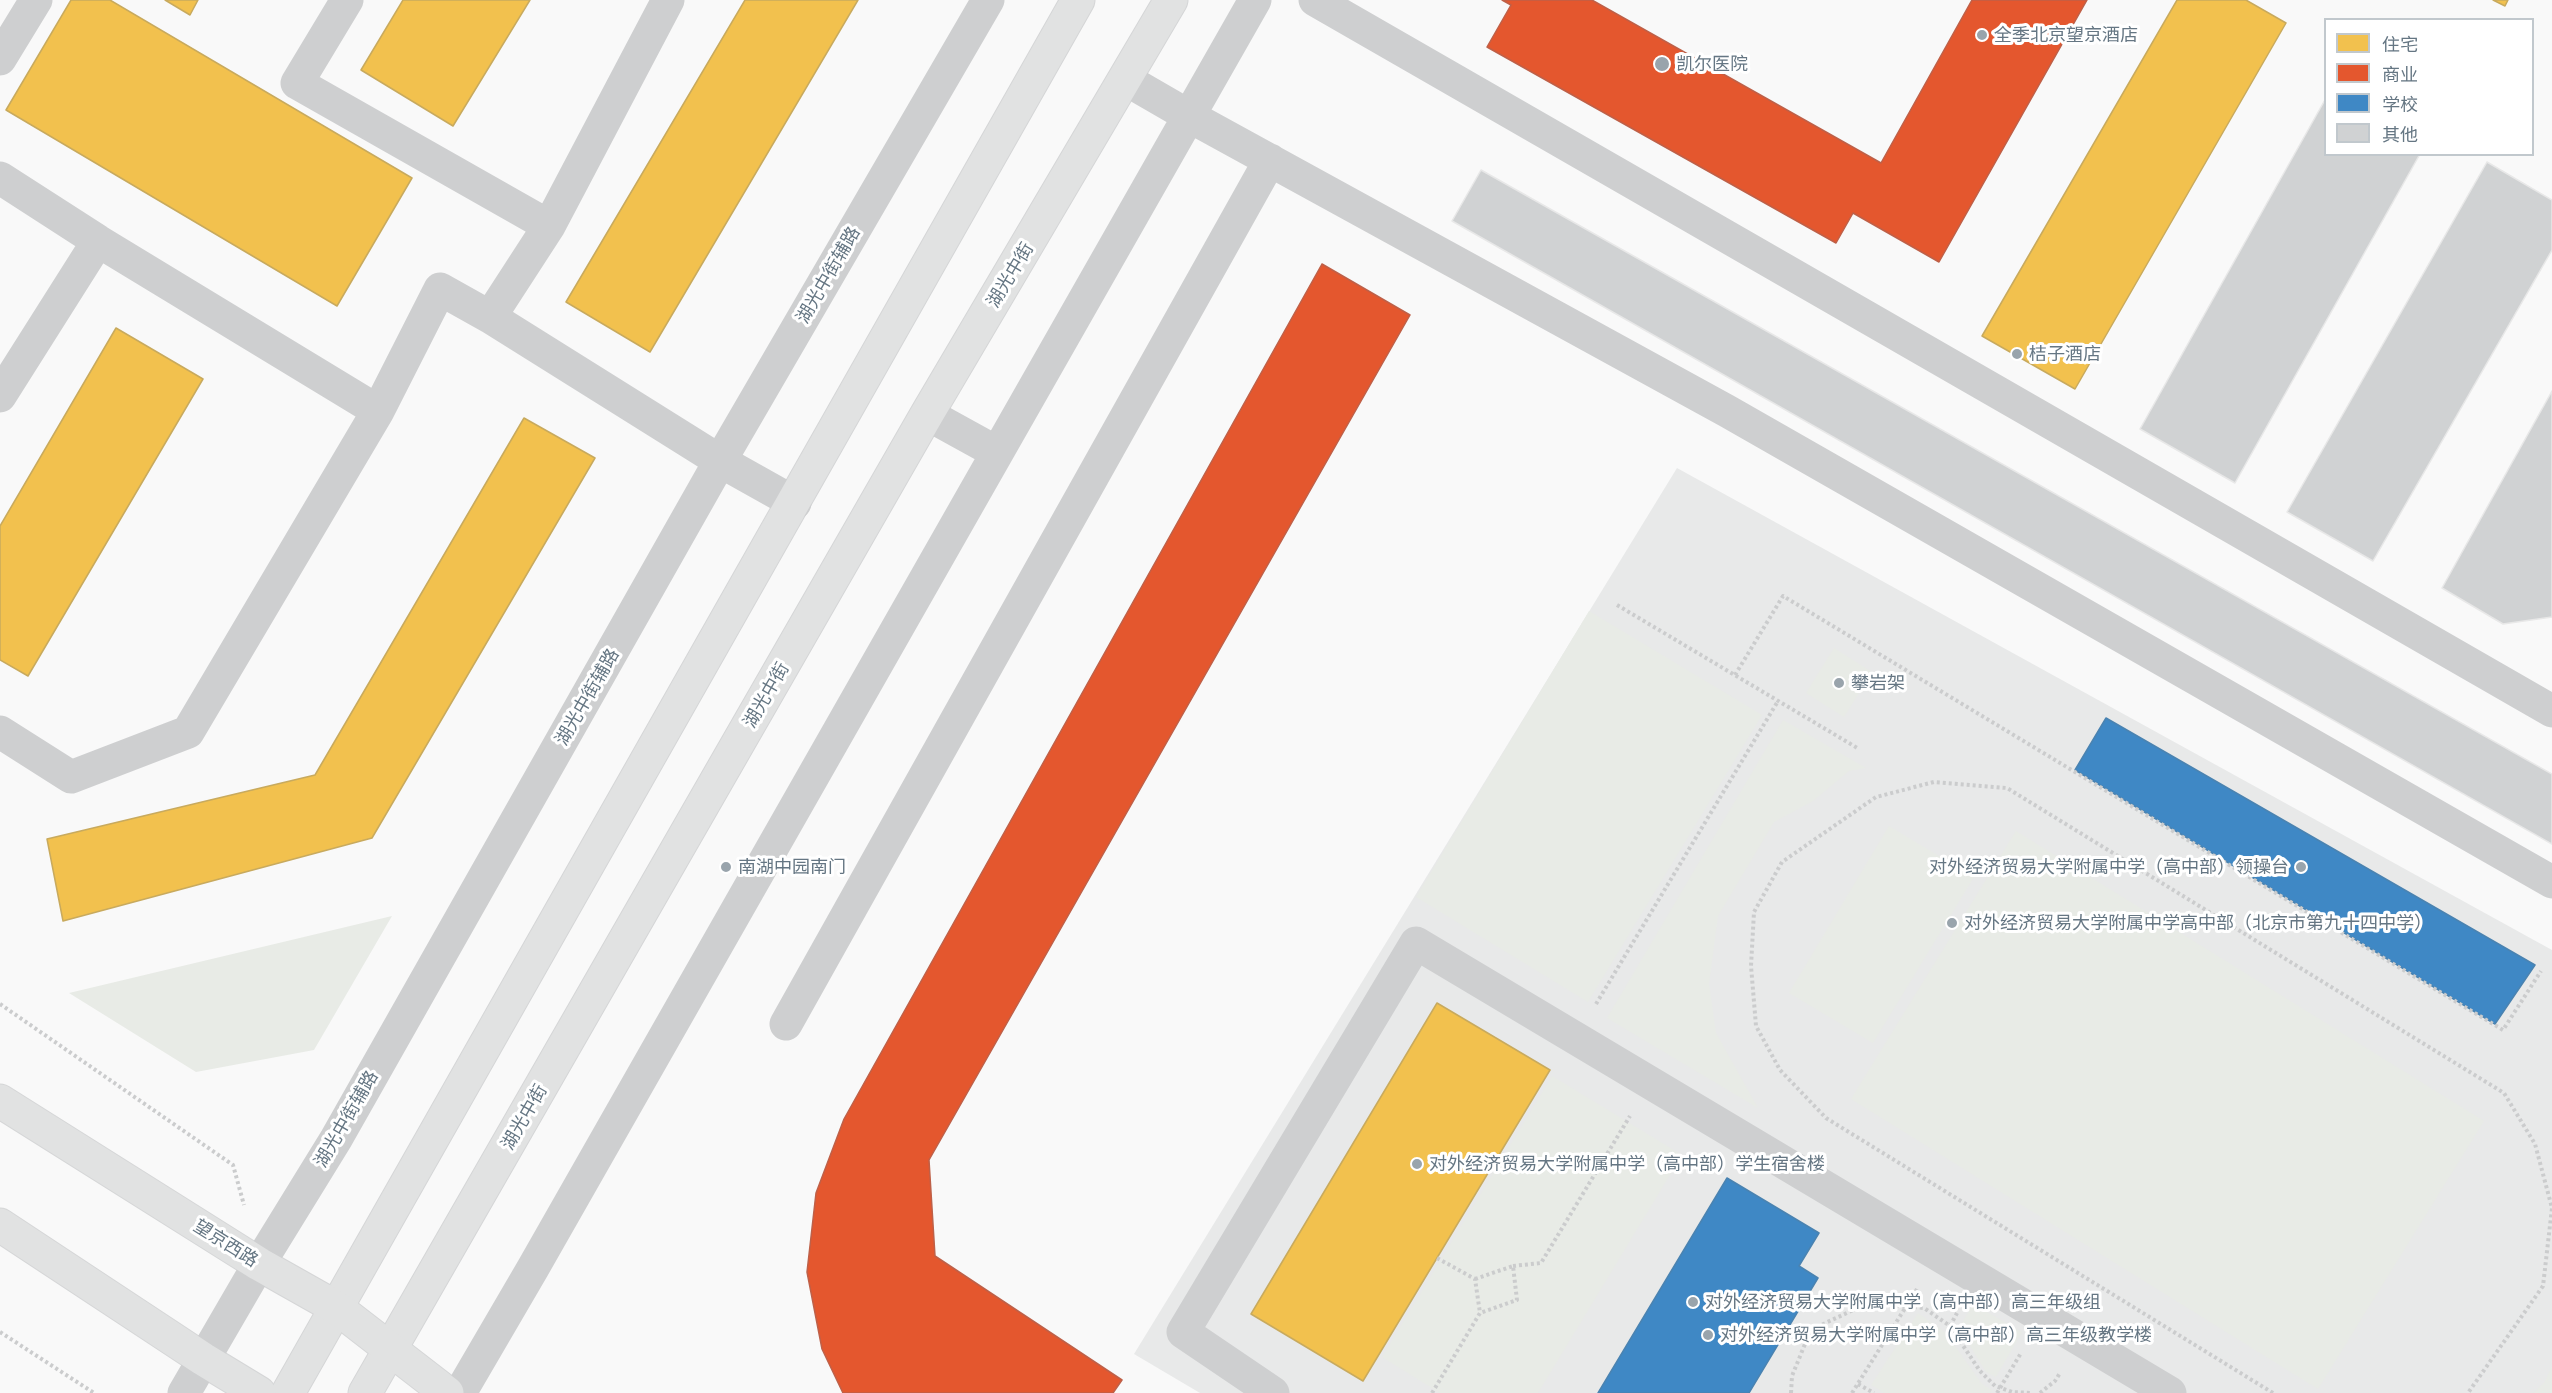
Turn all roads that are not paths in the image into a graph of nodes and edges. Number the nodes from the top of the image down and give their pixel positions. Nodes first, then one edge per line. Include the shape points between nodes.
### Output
1 (36, 0) edge
2 (347, 0) edge
3 (668, 0) edge
4 (988, 0) edge
5 (1078, 0) edge
6 (1172, 0) edge
7 (1255, 0) edge
8 (1315, 0) edge
9 (0, 59) edge
10 (1125, 79) junction
11 (1189, 116) junction
12 (1270, 160) junction
13 (0, 178) edge
14 (549, 226) junction
15 (98, 241) junction
16 (490, 316) junction
17 (0, 396) edge
18 (378, 411) junction
19 (927, 414) junction
20 (996, 452) junction
21 (720, 461) junction
22 (795, 503) junction
23 (2552, 711) edge
24 (0, 732) edge
25 (2552, 882) edge
26 (786, 1024) dead end
27 (0, 1101) edge
28 (0, 1225) edge
29 (259, 1264) junction
30 (338, 1308) junction
31 (391, 1350) junction
32 (203, 1359) junction
33 (184, 1393) edge
34 (259, 1393) edge
35 (288, 1393) edge
36 (365, 1393) edge
37 (447, 1393) edge
38 (460, 1393) edge
39 (1273, 1393) edge
40 (2170, 1393) edge

1 - 9 street
2 - 14 street via 297,82
3 - 14 street
4 - 21 street, 湖光中街辅路
5 - 22 main road
6 - 10 main road, 湖光中街
7 - 11 street
8 - 23 street
10 - 11 street
10 - 19 main road, 湖光中街
11 - 12 street
11 - 20 street
12 - 25 street via 1727,411
12 - 26 street
13 - 15 street
14 - 16 street
15 - 17 street
15 - 18 street
16 - 18 street via 440,289
16 - 21 street
18 - 24 street via 188,732 71,777
19 - 20 street
19 - 31 main road, 湖光中街
20 - 38 street
21 - 22 street
21 - 29 street, 湖光中街辅路 via 336,1139
22 - 30 main road
27 - 29 main road, 望京西路
28 - 32 main road
29 - 30 main road, 望京西路
29 - 32 street, 湖光中街辅路
30 - 31 main road, 望京西路
30 - 35 main road
31 - 36 main road, 湖光中街
31 - 37 main road, 望京西路
32 - 33 street, 湖光中街辅路
32 - 34 main road
39 - 40 street via 1183,1332 1416,944

